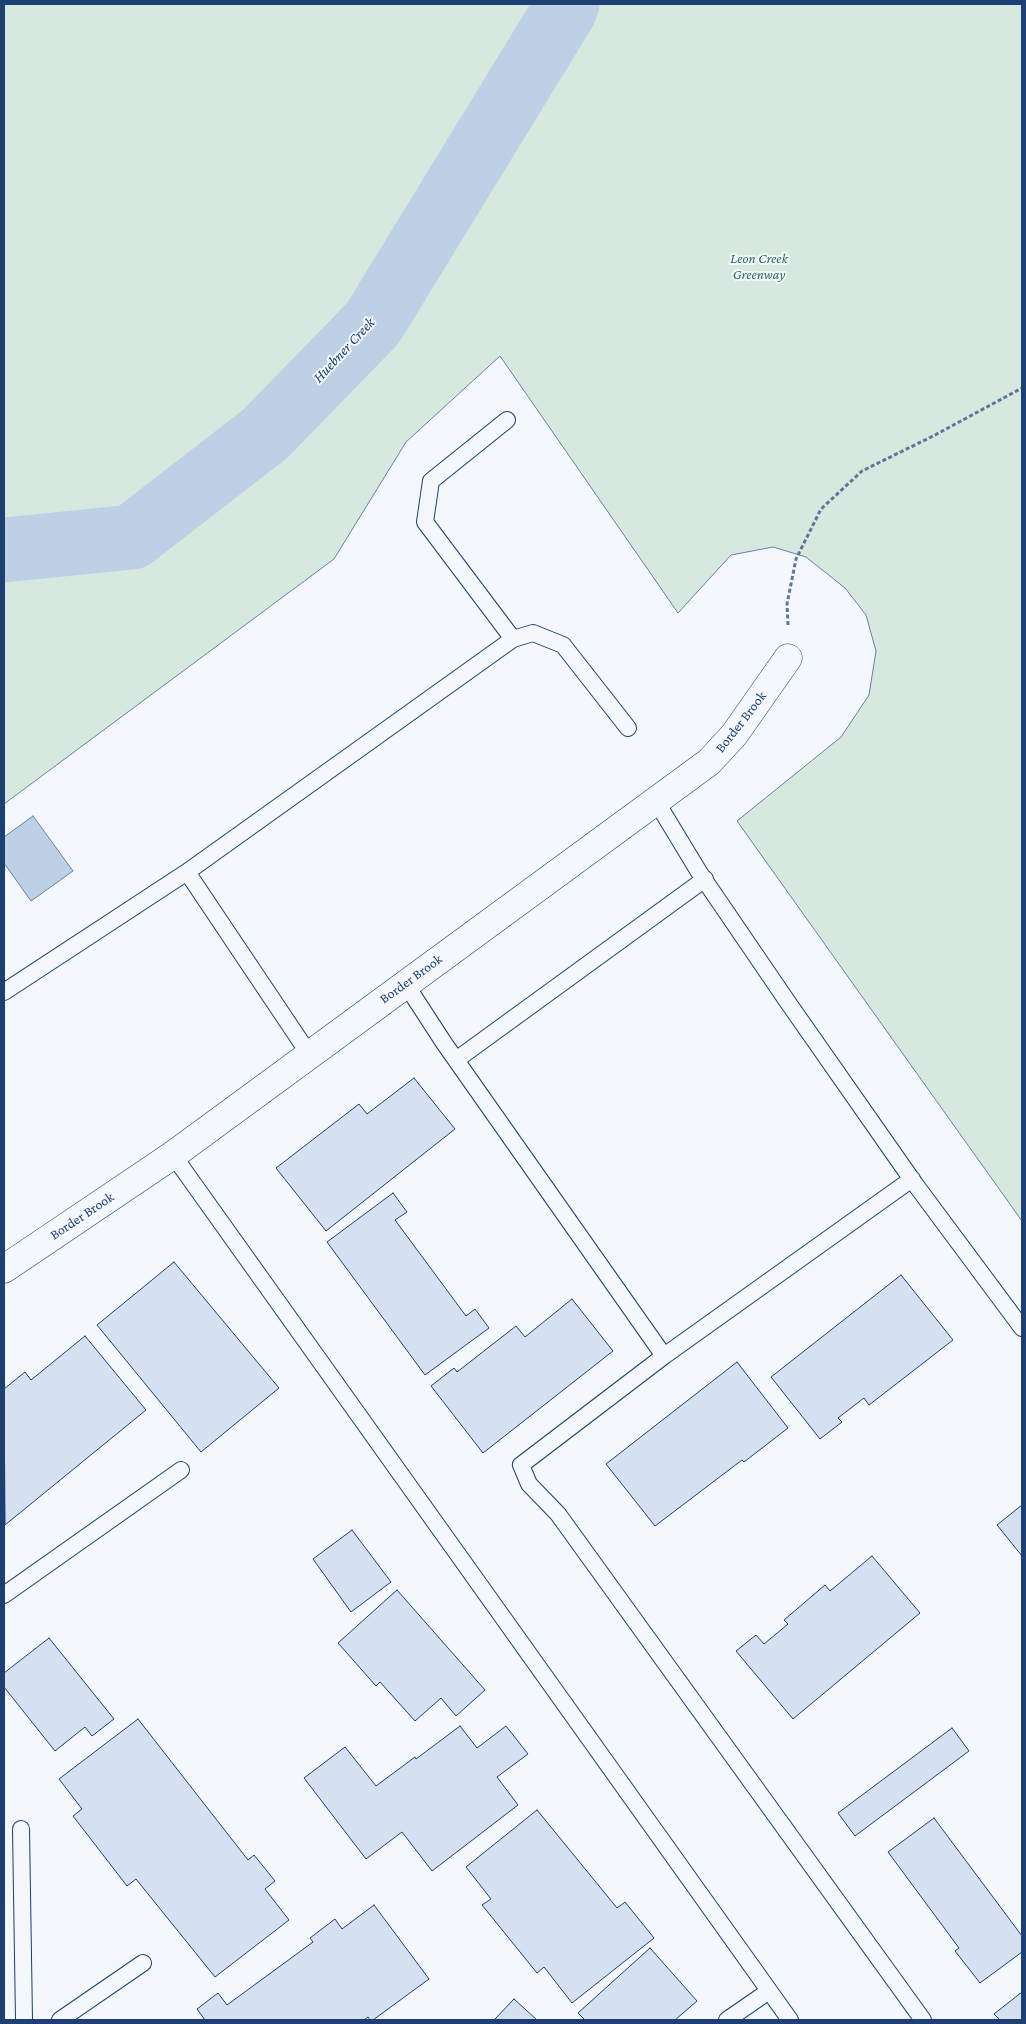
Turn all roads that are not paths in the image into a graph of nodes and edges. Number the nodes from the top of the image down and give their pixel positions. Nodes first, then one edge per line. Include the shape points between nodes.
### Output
1 (507, 420) dead end
2 (513, 639) junction
3 (788, 658) road end
4 (628, 728) dead end
5 (656, 801) junction
6 (187, 872) junction
7 (702, 876) junction
8 (405, 982) junction
9 (4, 992) edge
10 (309, 1054) junction
11 (456, 1060) junction
12 (172, 1154) junction
13 (912, 1180) junction
14 (4, 1269) edge
15 (1022, 1328) edge
16 (664, 1356) junction
17 (181, 1470) dead end
18 (4, 1595) edge
19 (20, 1829) dead end
20 (143, 1963) dead end
21 (769, 1991) junction
22 (24, 2020) edge
23 (60, 2020) edge
24 (727, 2020) edge
25 (790, 2020) edge
26 (922, 2020) edge

1 - 2 lane via 431,481 425,522
2 - 4 lane via 533,633 563,645
2 - 6 lane
3 - 5 street, Border Brook via 728,742 709,762
5 - 7 lane
5 - 8 street, Border Brook
6 - 9 lane
6 - 10 lane
7 - 11 lane
7 - 13 lane
8 - 10 street, Border Brook
8 - 11 lane
10 - 12 street, Border Brook
11 - 16 lane
12 - 14 street, Border Brook
12 - 21 lane
13 - 15 lane
13 - 16 lane
16 - 26 lane via 522,1465 529,1484 558,1514
17 - 18 lane
19 - 22 lane
20 - 23 lane
21 - 24 lane
21 - 25 lane

